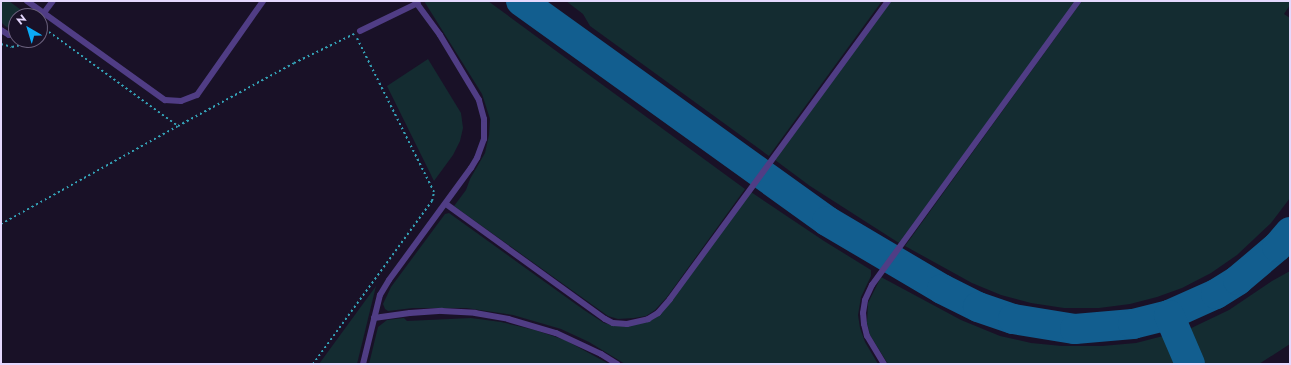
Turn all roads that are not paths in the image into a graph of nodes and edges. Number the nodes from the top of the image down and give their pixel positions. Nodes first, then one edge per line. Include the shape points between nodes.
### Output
1 (263, 1) edge
2 (888, 1) edge
3 (1078, 1) edge
4 (416, 2) edge
5 (48, 20) edge
6 (357, 32) road end
7 (446, 204) junction
8 (374, 318) junction
9 (363, 364) edge
10 (617, 364) edge
11 (884, 364) edge

1 - 5 lane via 196,95 181,101 165,100
2 - 7 lane via 670,299 658,313 648,319 627,324 613,323 605,319
3 - 11 lane via 872,285 865,300 864,324 867,336
4 - 6 lane
4 - 7 lane via 474,90 484,119 484,139 477,158
7 - 8 lane via 389,280 380,295
8 - 9 lane
8 - 10 lane via 442,311 508,319 556,333

